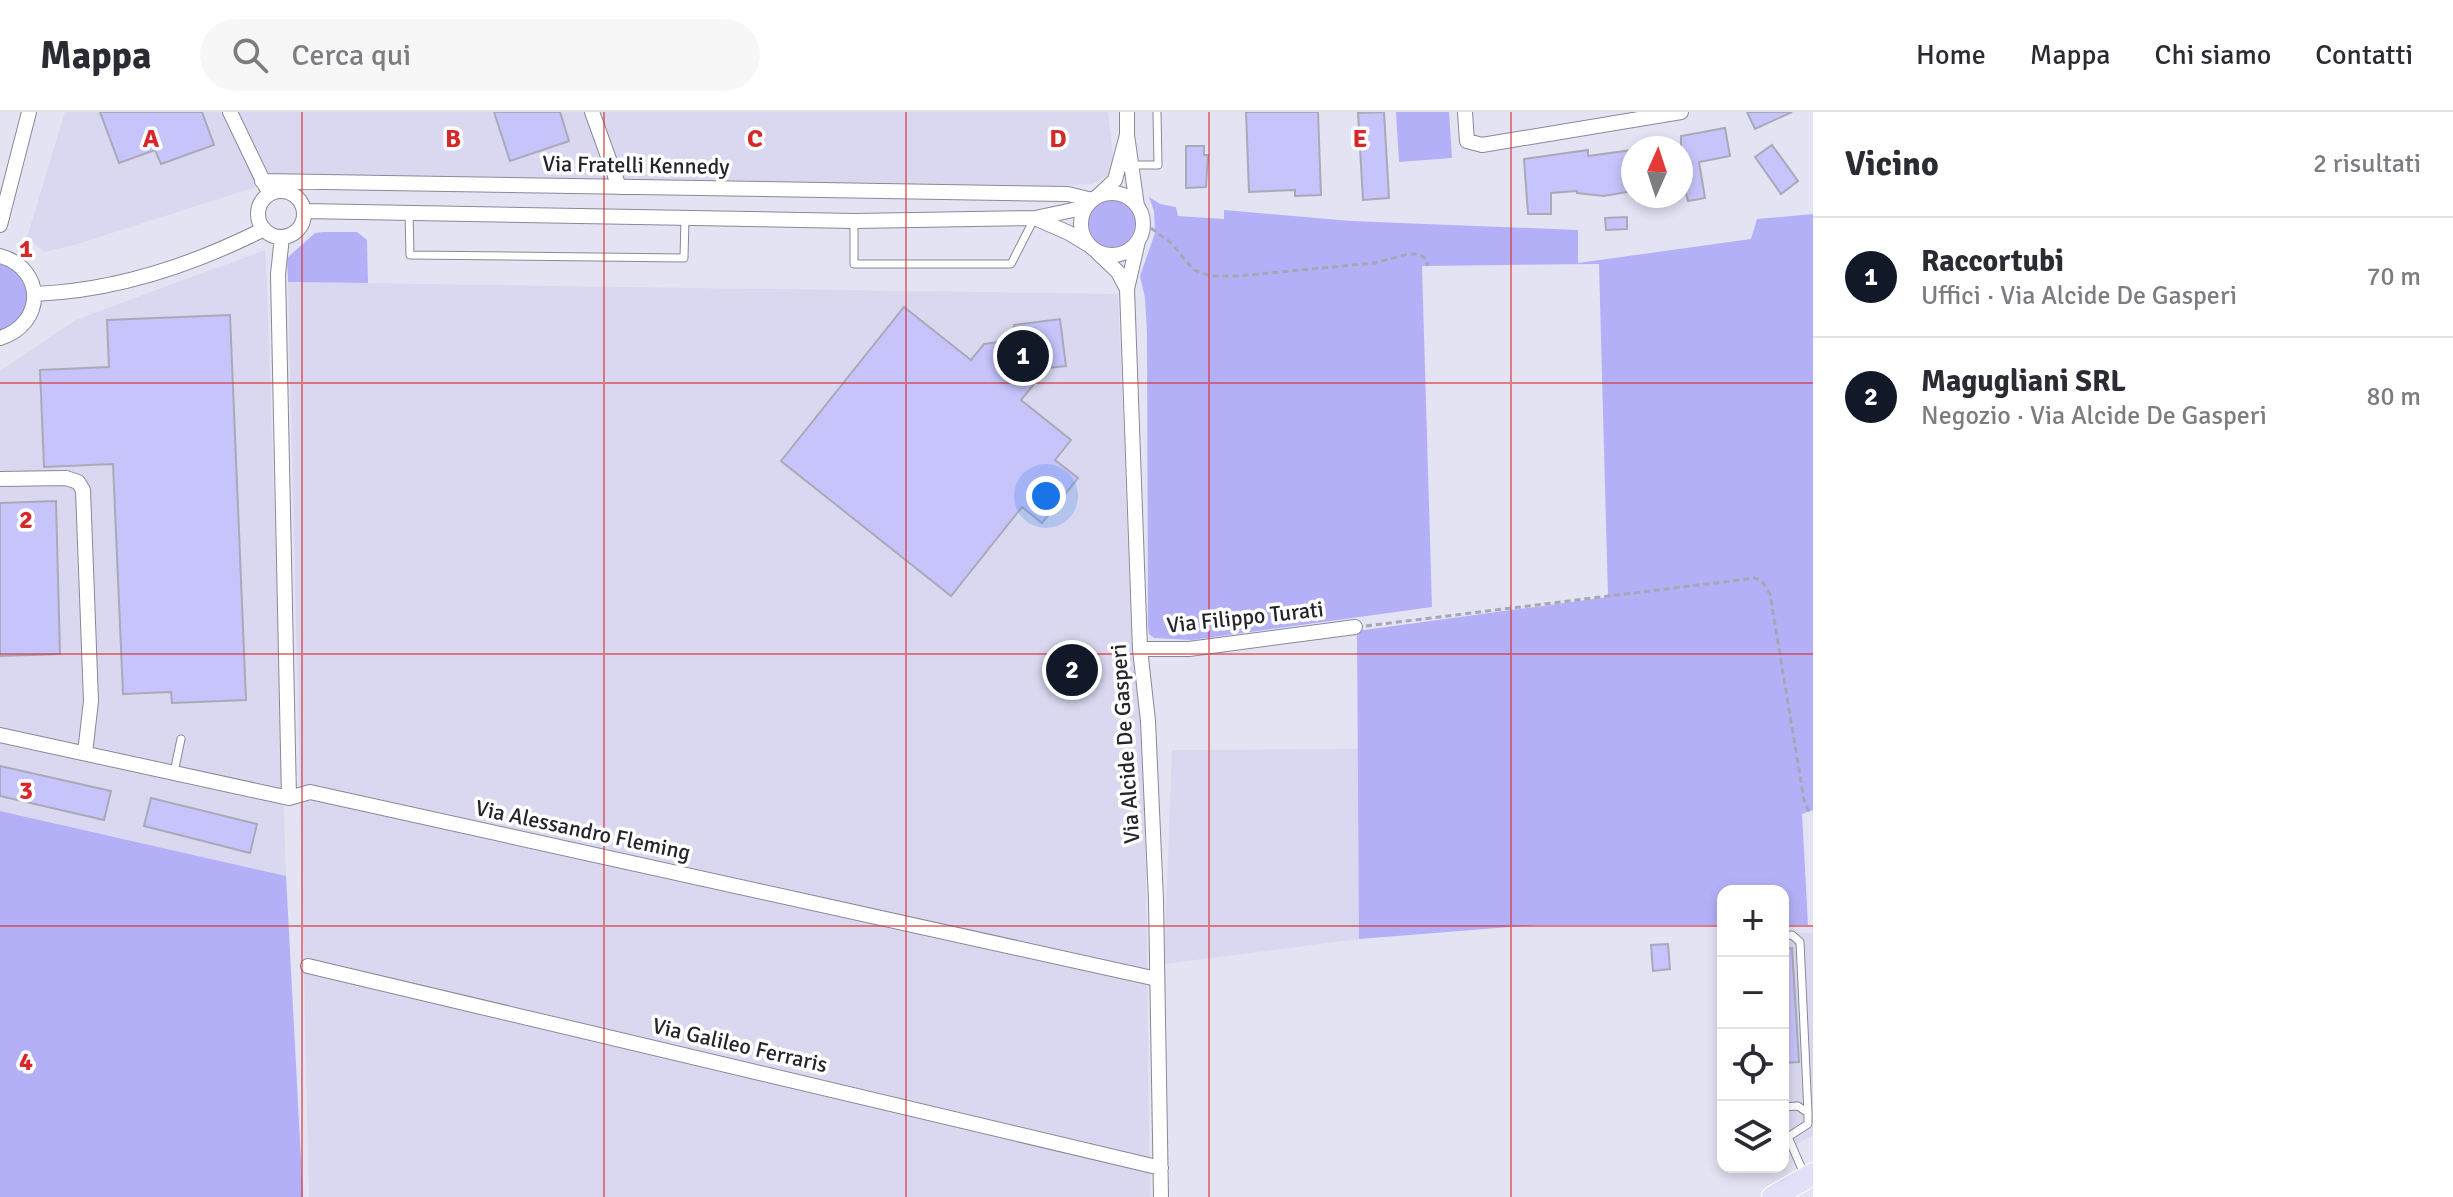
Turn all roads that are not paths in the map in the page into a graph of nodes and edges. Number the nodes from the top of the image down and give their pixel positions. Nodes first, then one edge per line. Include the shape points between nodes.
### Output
1 (29, 112) edge
2 (230, 112) edge
3 (592, 112) edge
4 (1127, 112) edge
5 (1157, 112) edge
6 (1465, 112) edge
7 (1681, 112) edge
8 (1127, 135) junction
9 (1132, 165) junction
10 (262, 181) junction
11 (619, 187) junction
12 (271, 194) junction
13 (1095, 197) junction
14 (1137, 206) junction
15 (304, 211) junction
16 (409, 212) junction
17 (685, 218) junction
18 (1035, 218) junction
19 (854, 221) junction
20 (0, 225) edge
21 (264, 229) junction
22 (282, 237) junction
23 (1139, 241) junction
24 (1091, 247) junction
25 (0, 256) edge
26 (1127, 289) junction
27 (34, 294) junction
28 (0, 338) edge
29 (0, 479) edge
30 (1355, 627) road end
31 (1140, 649) junction
32 (0, 735) edge
33 (181, 739) dead end
34 (85, 753) junction
35 (174, 772) junction
36 (289, 798) junction
37 (1789, 935) edge
38 (308, 966) dead end
39 (1157, 979) junction
40 (1789, 1107) edge
41 (1808, 1113) junction
42 (1789, 1135) edge
43 (1789, 1142) edge
44 (1161, 1168) junction
45 (1809, 1176) edge
46 (1161, 1197) edge
47 (1773, 1197) edge

1 - 20 street
2 - 10 street
3 - 11 street
4 - 8 street
5 - 9 lane via 1158,165
6 - 7 street via 1467,141 1482,145
8 - 9 street
8 - 13 street via 1115,180
9 - 14 street
10 - 11 street, Via Fratelli Kennedy
10 - 12 street
11 - 13 street, Via Fratelli Kennedy
12 - 15 street via 290,193
12 - 21 street via 259,208
13 - 14 street via 1124,195
13 - 18 street via 1073,210
13 - 24 street via 1080,225
14 - 23 street via 1143,222
15 - 16 street
15 - 22 street via 299,229
16 - 17 street
16 - 17 lane via 410,255 684,258
17 - 19 street
18 - 19 street
18 - 19 lane via 1011,264 854,264
18 - 24 street
21 - 22 street
21 - 27 street via 229,247 131,281
22 - 36 street via 278,274
23 - 24 street via 1114,256
23 - 26 street, Via Alcide De Gasperi
24 - 26 street via 1118,272
25 - 27 street via 24,268
26 - 31 street, Via Alcide De Gasperi
27 - 28 street via 30,316
29 - 34 street via 66,478 83,490 91,701
30 - 31 street, Via Filippo Turati via 1189,649
31 - 39 street, Via Alcide De Gasperi via 1148,721
32 - 34 street, Via Alessandro Fleming
33 - 35 lane
34 - 35 street, Via Alessandro Fleming
35 - 36 street, Via Alessandro Fleming
36 - 39 street, Via Alessandro Fleming via 310,792
37 - 41 lane via 1800,942
38 - 44 street, Via Galileo Ferraris
39 - 44 street, Via Alcide De Gasperi
40 - 41 lane
41 - 42 lane via 1808,1124
43 - 45 lane
44 - 46 street, Via Alcide De Gasperi
45 - 47 main road

